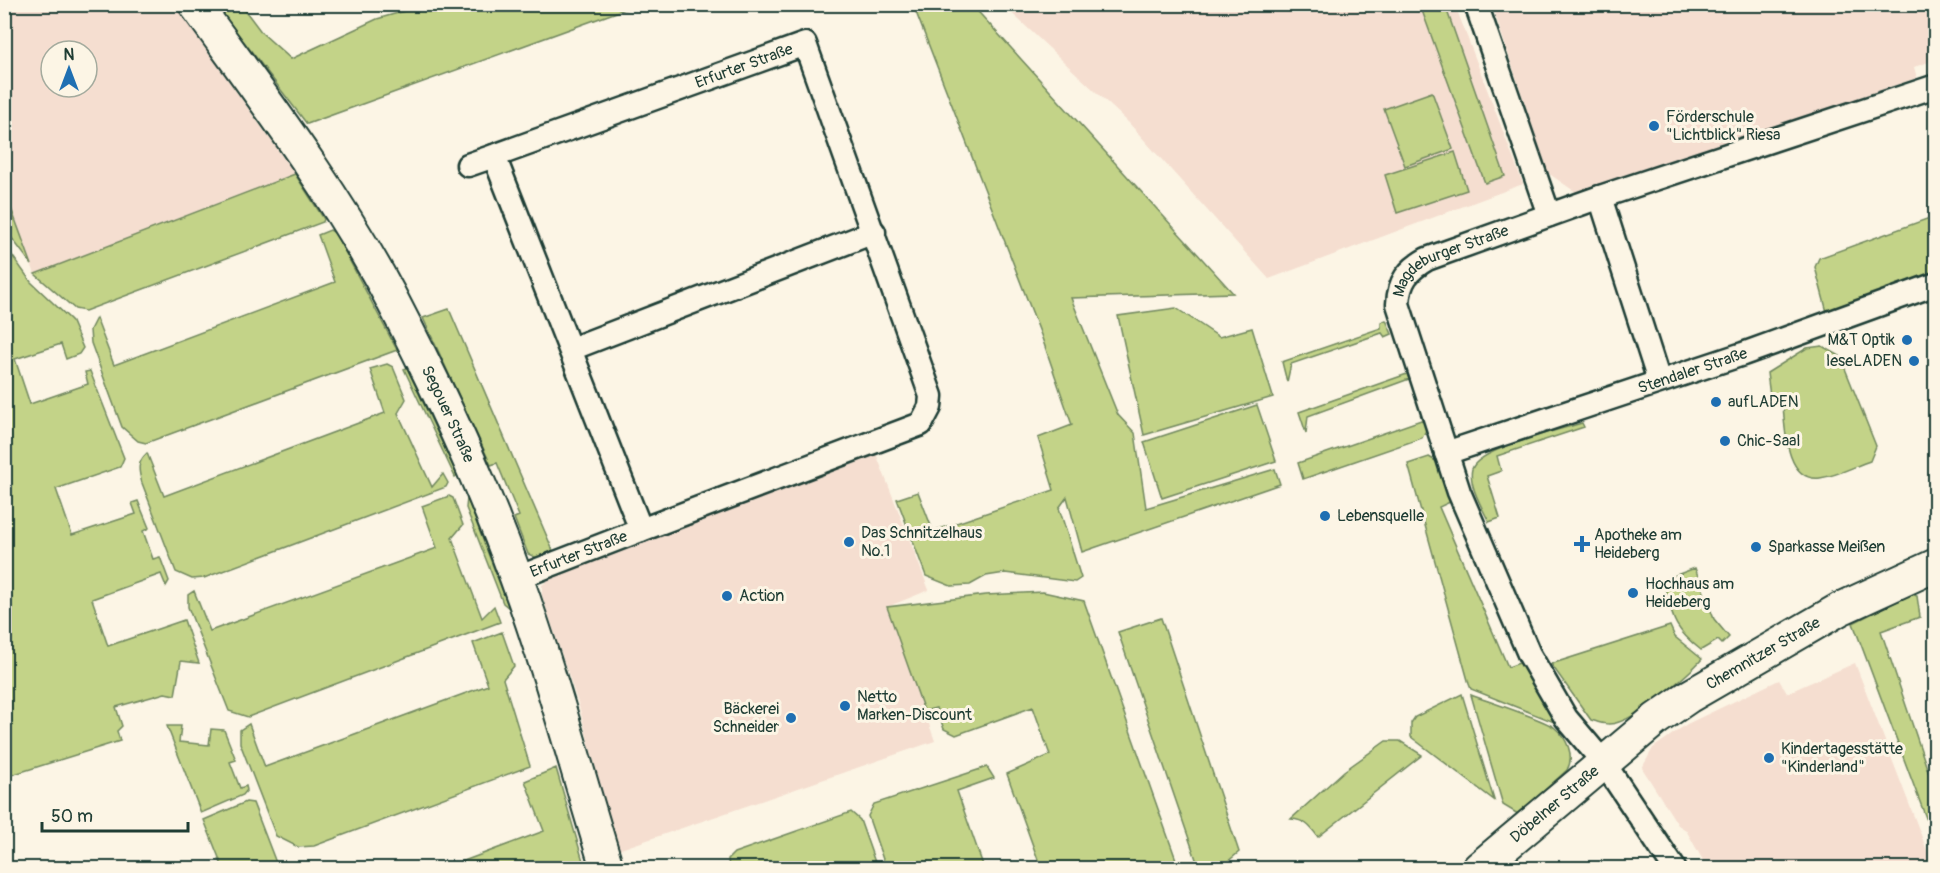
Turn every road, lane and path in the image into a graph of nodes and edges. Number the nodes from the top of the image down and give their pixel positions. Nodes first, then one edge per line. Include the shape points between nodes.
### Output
1 (195, 4) edge
2 (1476, 4) edge
3 (1935, 86) edge
4 (494, 156) junction
5 (468, 165) dead end
6 (1600, 197) junction
7 (1549, 215) junction
8 (873, 232) junction
9 (1935, 284) edge
10 (571, 349) junction
11 (1659, 381) junction
12 (1444, 447) junction
13 (641, 530) junction
14 (1935, 565) edge
15 (517, 578) junction
16 (1604, 763) junction
17 (607, 868) edge
18 (1479, 868) edge
19 (1674, 868) edge

1 - 15 street, Segouer Straße via 343,215 388,292 478,480
2 - 7 street
3 - 6 street, Magdeburger Straße
4 - 5 street, Erfurter Straße
4 - 8 street, Erfurter Straße via 805,44
4 - 10 street, Erfurter Straße
6 - 7 street, Magdeburger Straße
6 - 11 street
7 - 12 street, Magdeburger Straße via 1427,259 1412,267 1398,289 1398,304
8 - 10 street
8 - 13 street, Erfurter Straße via 931,396 921,424
9 - 11 street, Stendaler Straße
10 - 13 street, Erfurter Straße
11 - 12 street, Stendaler Straße
12 - 16 street via 1471,522 1529,654 1566,718
13 - 15 street, Erfurter Straße
14 - 16 street, Chemnitzer Straße via 1840,609 1688,697
15 - 17 street, Segouer Straße
16 - 18 street, Döbelner Straße
16 - 19 street

